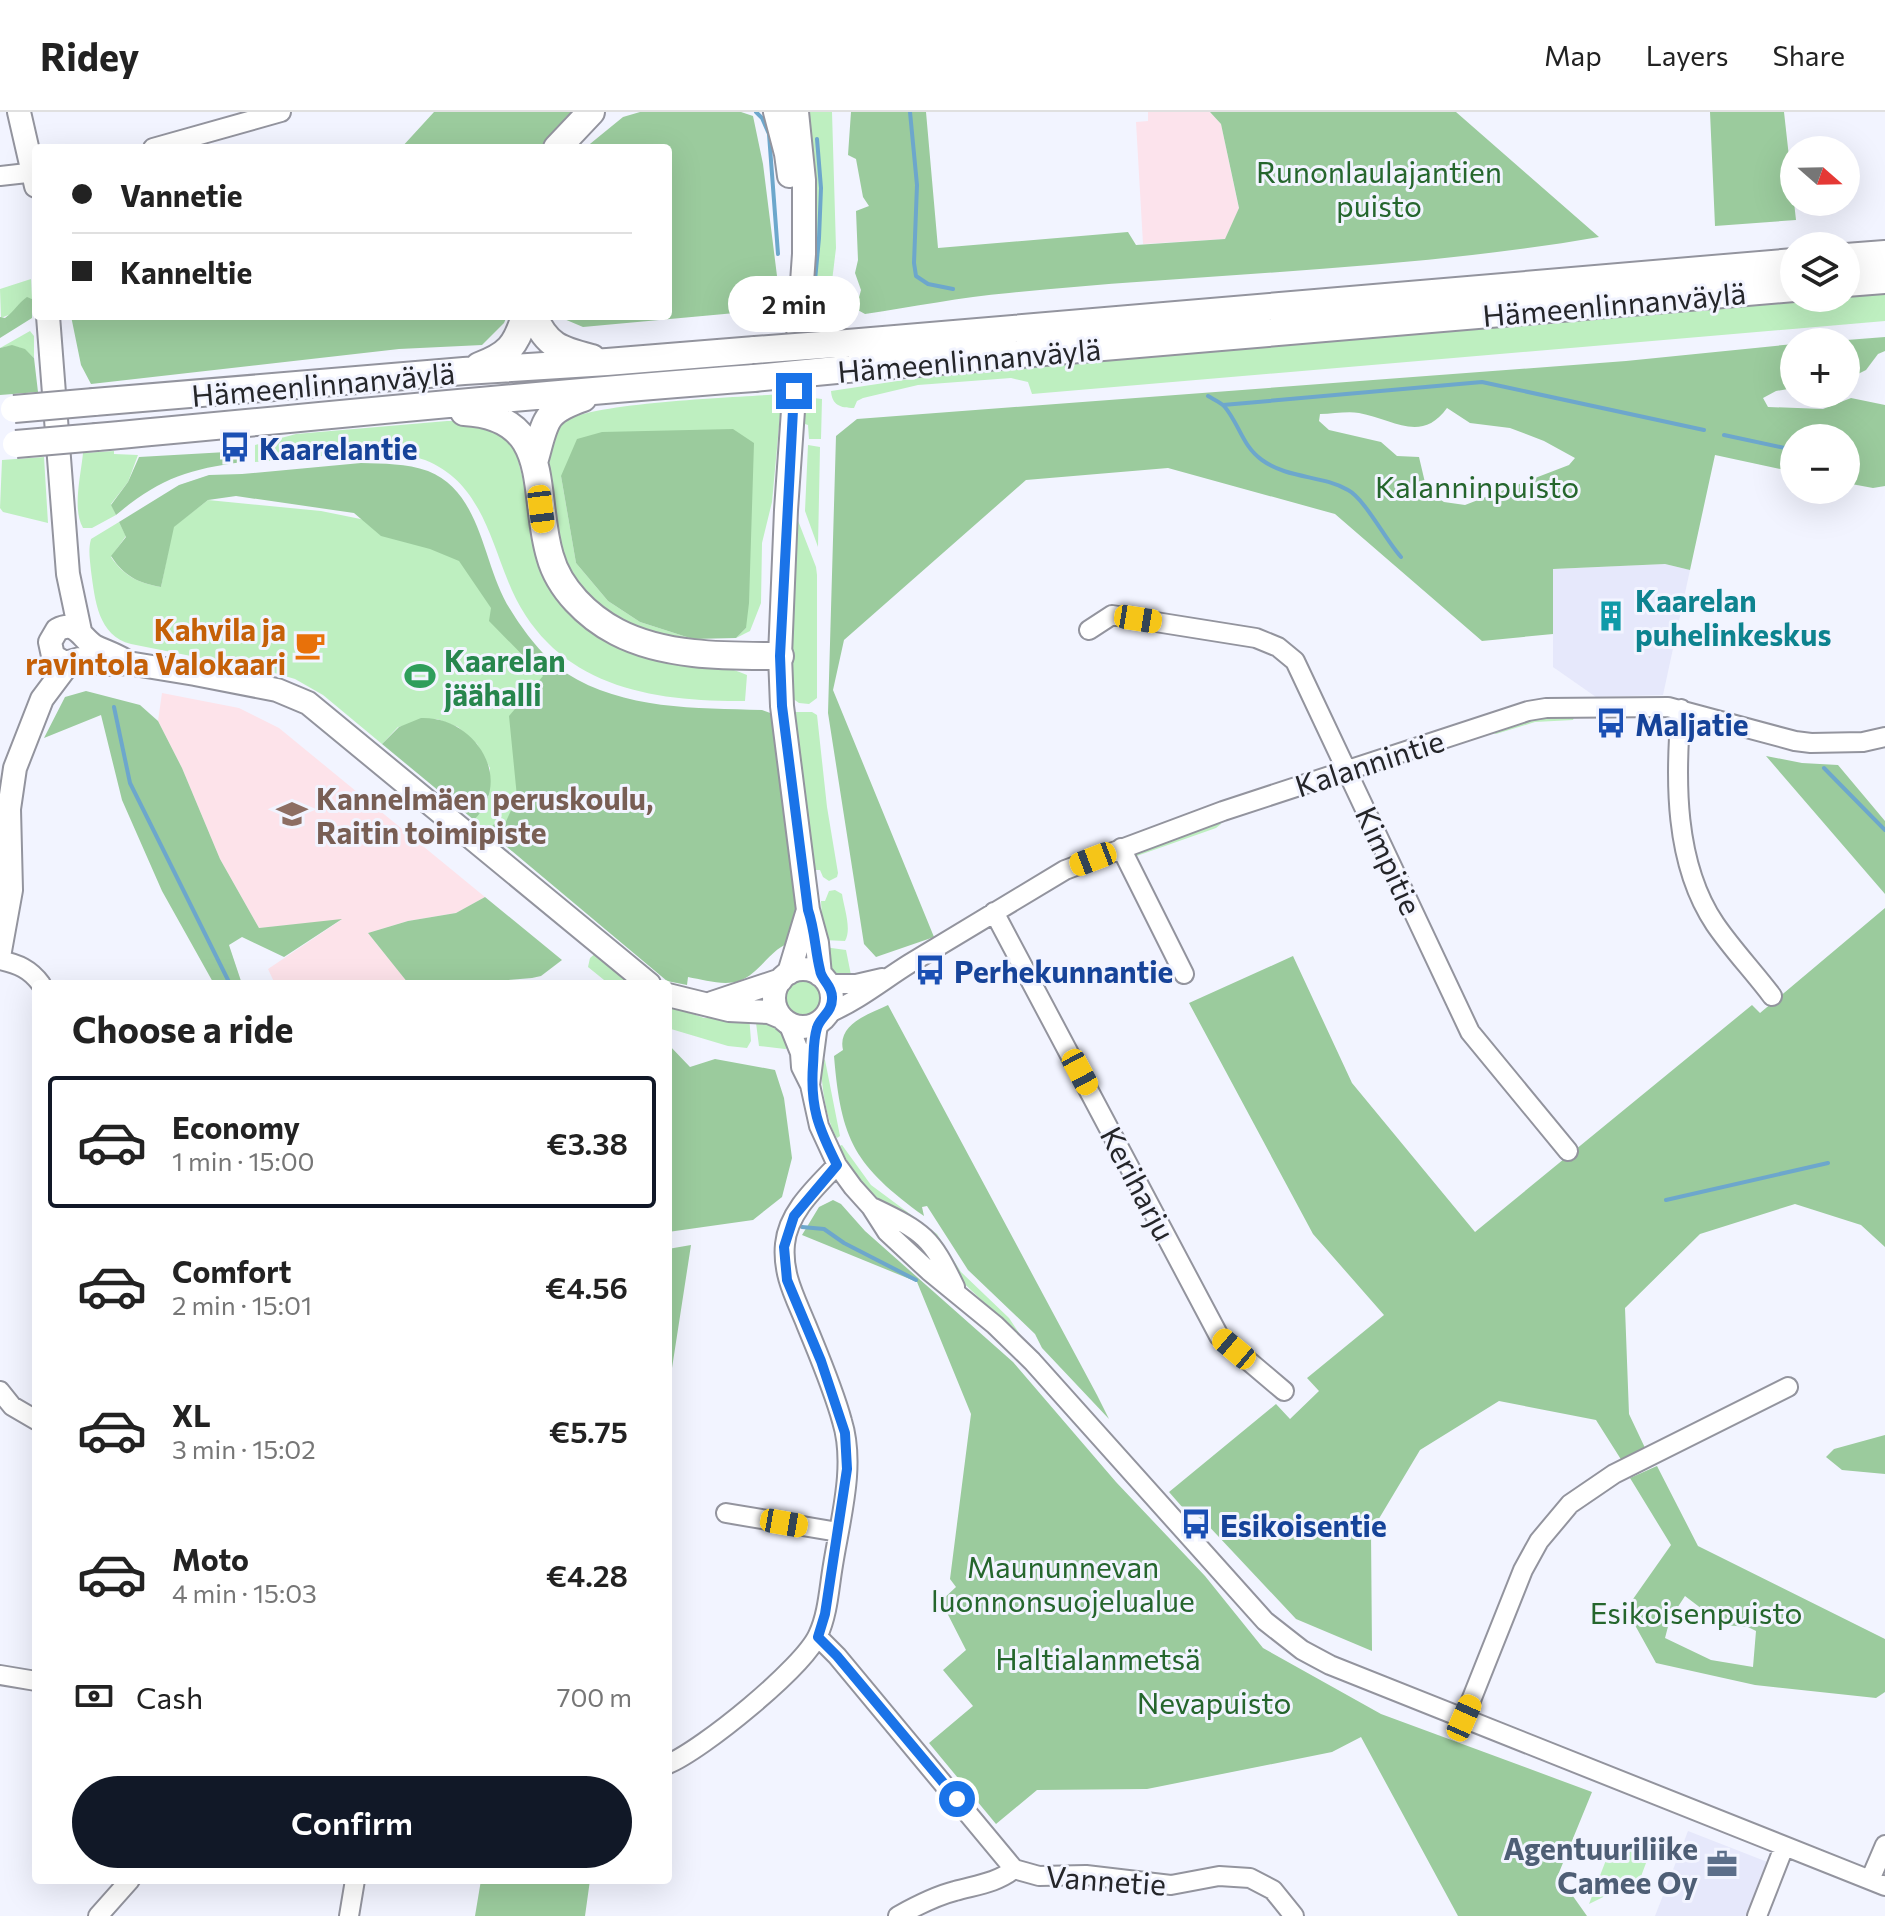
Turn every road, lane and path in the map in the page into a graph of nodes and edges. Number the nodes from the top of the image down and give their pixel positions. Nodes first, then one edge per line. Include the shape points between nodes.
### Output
1 (19, 112) edge
2 (281, 112) edge
3 (591, 112) edge
4 (775, 112) edge
5 (797, 112) edge
6 (167, 144) edge
7 (561, 144) edge
8 (32, 165) edge
9 (0, 176) edge
10 (32, 177) edge
11 (1885, 254) edge
12 (1860, 256) edge
13 (1780, 263) edge
14 (1885, 280) edge
15 (1860, 282) edge
16 (1780, 289) edge
17 (798, 317) junction
18 (48, 320) edge
19 (523, 320) edge
20 (536, 320) edge
21 (848, 356) junction
22 (607, 362) junction
23 (464, 371) junction
24 (607, 389) junction
25 (417, 409) junction
26 (7, 410) edge
27 (8, 444) edge
28 (535, 459) junction
29 (1089, 630) dead end
30 (75, 632) junction
31 (780, 656) junction
32 (66, 659) junction
33 (128, 663) junction
34 (1681, 709) junction
35 (1885, 737) edge
36 (8, 765) edge
37 (1348, 770) junction
38 (1121, 848) junction
39 (808, 910) junction
40 (994, 912) junction
41 (0, 951) edge
42 (0, 960) edge
43 (1184, 974) dead end
44 (785, 977) junction
45 (888, 977) junction
46 (38, 980) edge
47 (644, 980) edge
48 (824, 980) junction
49 (672, 996) edge
50 (1772, 996) dead end
51 (711, 1004) junction
52 (823, 1018) junction
53 (785, 1020) junction
54 (810, 1085) junction
55 (1568, 1151) dead end
56 (837, 1165) junction
57 (1788, 1387) dead end
58 (0, 1391) edge
59 (1284, 1391) dead end
60 (32, 1418) edge
61 (726, 1513) dead end
62 (838, 1532) junction
63 (818, 1637) junction
64 (0, 1675) edge
65 (32, 1680) edge
66 (1464, 1718) junction
67 (672, 1762) edge
68 (1885, 1845) edge
69 (1784, 1847) junction
70 (1014, 1869) junction
71 (1878, 1883) edge
72 (126, 1884) edge
73 (354, 1884) edge
74 (98, 1916) edge
75 (349, 1916) edge
76 (898, 1916) edge
77 (1294, 1916) edge
78 (1757, 1916) edge

1 - 8 main road
2 - 6 street
3 - 7 highway
4 - 17 main road via 791,193
5 - 17 main road via 804,180
9 - 10 street
11 - 12 highway
13 - 21 highway, Hämeenlinnanväylä
14 - 15 highway
16 - 21 highway, Hämeenlinnanväylä
17 - 31 main road
18 - 30 main road
19 - 23 highway via 510,350
20 - 22 highway via 546,339 561,349
21 - 22 highway, Hämeenlinnanväylä, bridge via 755,350
21 - 24 highway, Hämeenlinnanväylä, bridge via 754,378
22 - 23 highway, Hämeenlinnanväylä
23 - 26 highway, Hämeenlinnanväylä, bridge
24 - 25 highway, Hämeenlinnanväylä
24 - 28 highway via 558,407 547,419
25 - 27 highway, Hämeenlinnanväylä, bridge
25 - 28 highway via 499,417 523,437
28 - 31 highway via 550,560 589,613 617,633 651,645
29 - 37 street, Kimpitie via 1112,615 1256,638 1278,647 1301,668
30 - 32 main road via 85,651
30 - 32 main road via 50,639
30 - 33 main road
31 - 39 main road
32 - 33 main road
32 - 36 main road
33 - 47 main road via 277,690 308,703
34 - 35 street, Kalannintie via 1795,741 1843,743
34 - 37 street, Kalannintie via 1528,711
34 - 50 street via 1681,825 1687,862 1715,924
36 - 41 main road via 11,890
37 - 38 street, Kalannintie
37 - 55 street, Kimpitie via 1470,1032
38 - 40 street, Kalannintie via 1065,870
38 - 43 street
39 - 44 main road
39 - 48 main road
40 - 45 street, Kalannintie
40 - 59 street, Keriharju via 1219,1336
42 - 46 street via 24,967
44 - 48 main road via 801,969
44 - 51 main road
44 - 53 main road via 774,999
45 - 48 street, Kalannintie via 856,984
45 - 52 street, Kalannintie
48 - 52 main road via 832,996
49 - 51 main road
51 - 53 main road via 769,1012
52 - 53 main road via 803,1027
52 - 54 street
53 - 54 street
54 - 56 street via 819,1126
56 - 62 street via 794,1216 784,1259 787,1280 845,1433 847,1469
56 - 66 street via 887,1232 1032,1361 1277,1632 1330,1665
57 - 66 street via 1614,1474 1570,1504 1528,1559
58 - 60 street
61 - 62 street
62 - 63 street
63 - 67 street via 765,1693 686,1757
63 - 70 street, Vannetie
64 - 65 street
66 - 69 street
68 - 71 street
69 - 71 street
69 - 78 street
70 - 76 street via 1003,1878 953,1891
70 - 77 street, Vannetie via 1039,1876 1086,1875 1171,1885 1219,1876 1250,1878 1273,1890
72 - 74 street
73 - 75 street

